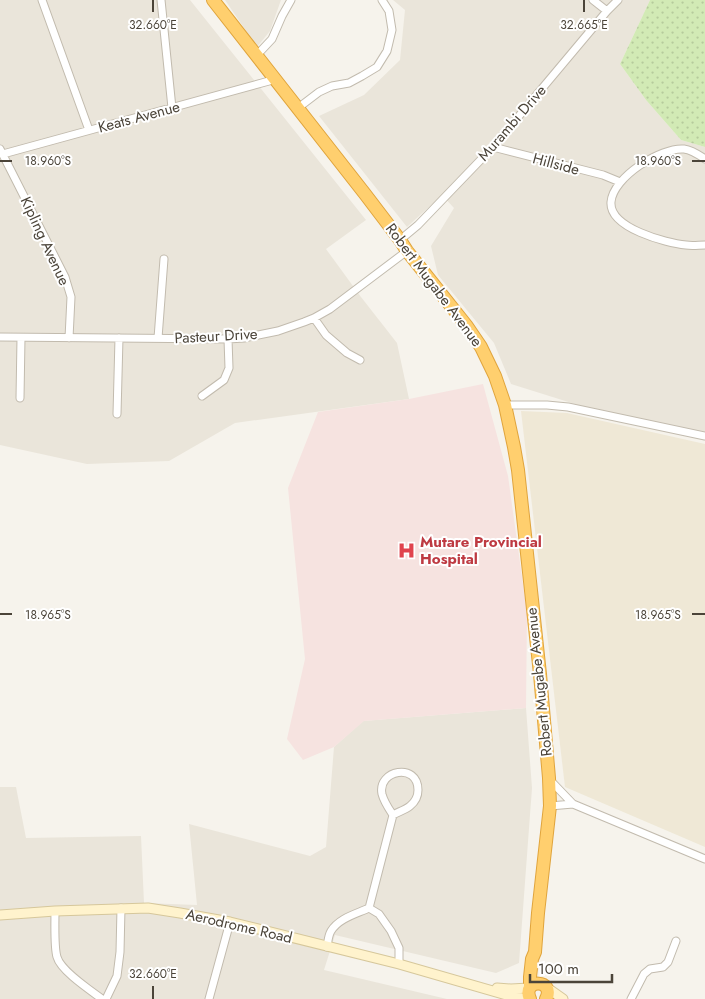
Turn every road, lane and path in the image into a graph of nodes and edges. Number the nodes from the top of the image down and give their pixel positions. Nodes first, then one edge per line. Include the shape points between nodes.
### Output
1 (42, 0) edge
2 (161, 0) edge
3 (213, 0) edge
4 (291, 0) edge
5 (382, 0) edge
6 (594, 0) edge
7 (618, 0) edge
8 (607, 11) junction
9 (257, 55) junction
10 (275, 78) junction
11 (172, 108) junction
12 (298, 108) junction
13 (89, 130) junction
14 (493, 147) junction
15 (1, 152) edge
16 (705, 159) edge
17 (620, 182) junction
18 (403, 245) junction
19 (705, 245) edge
20 (164, 259) dead end
21 (314, 318) junction
22 (0, 338) edge
23 (21, 338) junction
24 (69, 338) junction
25 (119, 338) junction
26 (158, 338) junction
27 (228, 339) junction
28 (360, 360) dead end
29 (202, 396) dead end
30 (20, 398) dead end
31 (505, 405) junction
32 (117, 414) dead end
33 (705, 436) edge
34 (549, 778) junction
35 (573, 804) junction
36 (550, 806) junction
37 (393, 815) junction
38 (705, 859) edge
39 (121, 908) junction
40 (369, 908) junction
41 (55, 911) junction
42 (0, 915) edge
43 (230, 922) junction
44 (676, 941) dead end
45 (327, 947) junction
46 (535, 952) junction
47 (399, 964) junction
48 (530, 993) edge
49 (546, 994) edge
50 (102, 999) edge
51 (106, 999) edge
52 (209, 999) edge
53 (563, 999) edge
54 (632, 999) edge

1 - 13 street
2 - 11 street
3 - 9 highway, Robert Mugabe Avenue
4 - 9 street via 272,39
5 - 12 street via 389,11 392,30 387,51 377,67 349,83 319,92
6 - 8 street
7 - 8 street, Murambi Drive
8 - 14 street, Murambi Drive
9 - 10 highway, Robert Mugabe Avenue
10 - 11 street, Keats Avenue
10 - 12 highway, Robert Mugabe Avenue
11 - 13 street, Keats Avenue
12 - 18 highway, Robert Mugabe Avenue
13 - 15 street, Keats Avenue
14 - 17 street, Hillside
14 - 18 street, Murambi Drive
15 - 24 street, Kipling Avenue via 65,277 70,297
16 - 17 street via 685,149 660,153
17 - 19 street via 610,204 623,224 649,237 686,245
18 - 21 street, Pasteur Drive via 330,309
18 - 31 highway, Robert Mugabe Avenue via 481,347
20 - 26 street
21 - 27 street, Pasteur Drive via 278,331
21 - 28 street via 326,335
22 - 23 street, Pasteur Drive
23 - 24 street, Pasteur Drive
23 - 30 street
24 - 25 street, Pasteur Drive
25 - 26 street, Pasteur Drive
25 - 32 street
26 - 27 street, Pasteur Drive
27 - 29 street via 229,368 224,380
31 - 33 street via 568,407
31 - 34 highway, Robert Mugabe Avenue via 518,470
34 - 35 street
34 - 36 highway, Robert Mugabe Avenue
35 - 36 street
35 - 38 street
36 - 46 highway, Robert Mugabe Avenue
37 - 37 street via 382,794 386,778 393,773 411,774 416,780 418,795 411,805
37 - 40 street
39 - 41 street, Aerodrome Road
39 - 43 street, Aerodrome Road via 148,908
39 - 51 street via 117,976
40 - 45 street via 344,918 336,925 330,933
40 - 47 street via 379,914 391,931 399,948
41 - 42 street, Aerodrome Road
41 - 50 street via 56,956 60,964
43 - 45 street, Aerodrome Road
43 - 52 street
44 - 54 street via 668,962 644,974
45 - 47 street, Aerodrome Road
46 - 48 highway, Robert Mugabe Avenue
46 - 49 highway, Robert Mugabe Avenue
47 - 48 street, Aerodrome Road via 472,986
48 - 49 highway via 536,983 542,984
49 - 53 street

